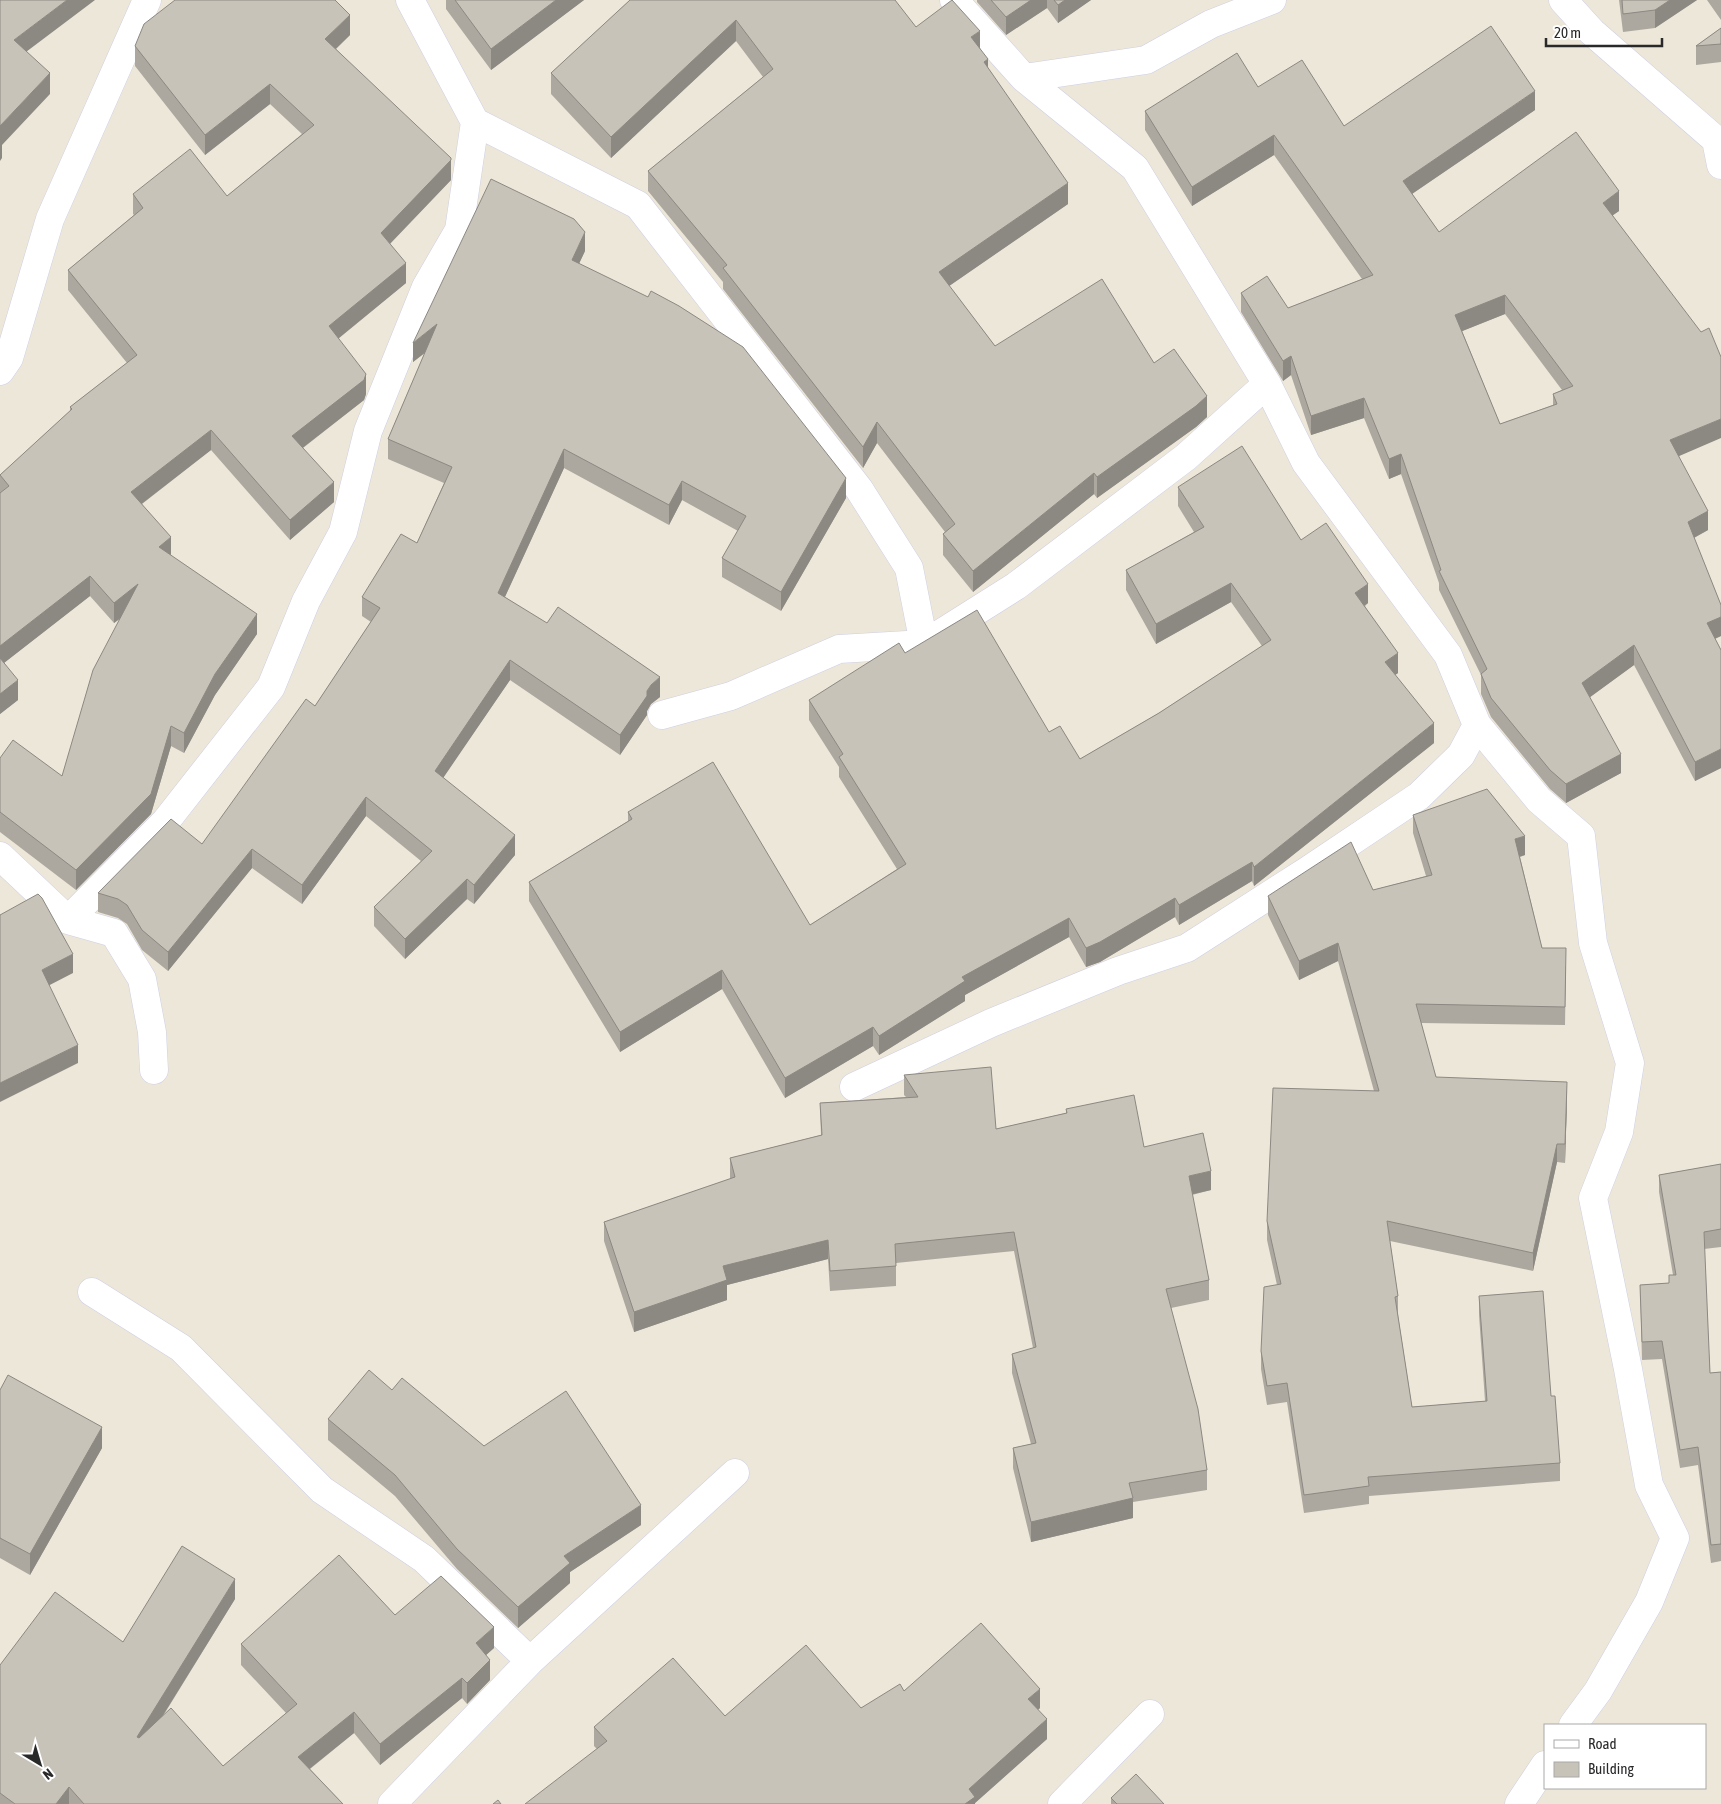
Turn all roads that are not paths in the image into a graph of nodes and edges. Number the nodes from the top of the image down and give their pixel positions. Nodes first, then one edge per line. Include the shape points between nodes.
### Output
1 (147, 0) edge
2 (410, 0) edge
3 (954, 0) edge
4 (1272, 0) edge
5 (1563, 0) edge
6 (1024, 78) junction
7 (475, 122) junction
8 (1719, 149) edge
9 (0, 371) edge
10 (1267, 384) junction
11 (924, 644) junction
12 (662, 715) dead end
13 (1477, 725) junction
14 (0, 856) edge
15 (68, 920) junction
16 (154, 1070) dead end
17 (854, 1087) dead end
18 (92, 1292) dead end
19 (735, 1473) dead end
20 (530, 1661) junction
21 (1150, 1714) dead end
22 (1574, 1724) edge
23 (1544, 1766) edge
24 (392, 1804) edge
25 (1062, 1804) edge
26 (1519, 1804) edge

1 - 9 street via 50,219 9,358
2 - 7 street
3 - 6 street
4 - 6 street via 1211,24 1146,60
5 - 8 street via 1592,32
6 - 10 street via 1136,168
7 - 11 street via 638,205 859,489 909,568
7 - 15 street via 458,230 426,287 368,431 343,532 306,600 271,687 166,821
10 - 11 street via 1178,463 1016,586
10 - 13 street via 1306,463 1448,654
11 - 12 street via 839,648 731,696
13 - 17 street via 1461,755 1418,796 1187,948 1118,971 991,1023
13 - 22 street via 1539,800 1581,836 1593,943 1630,1063 1619,1132 1592,1198 1649,1485 1675,1538 1649,1602 1598,1690
14 - 15 street
15 - 16 street via 114,932 142,979 152,1032
18 - 20 street via 181,1348 322,1490 424,1559
19 - 20 street
20 - 24 street
21 - 25 street
23 - 26 street

